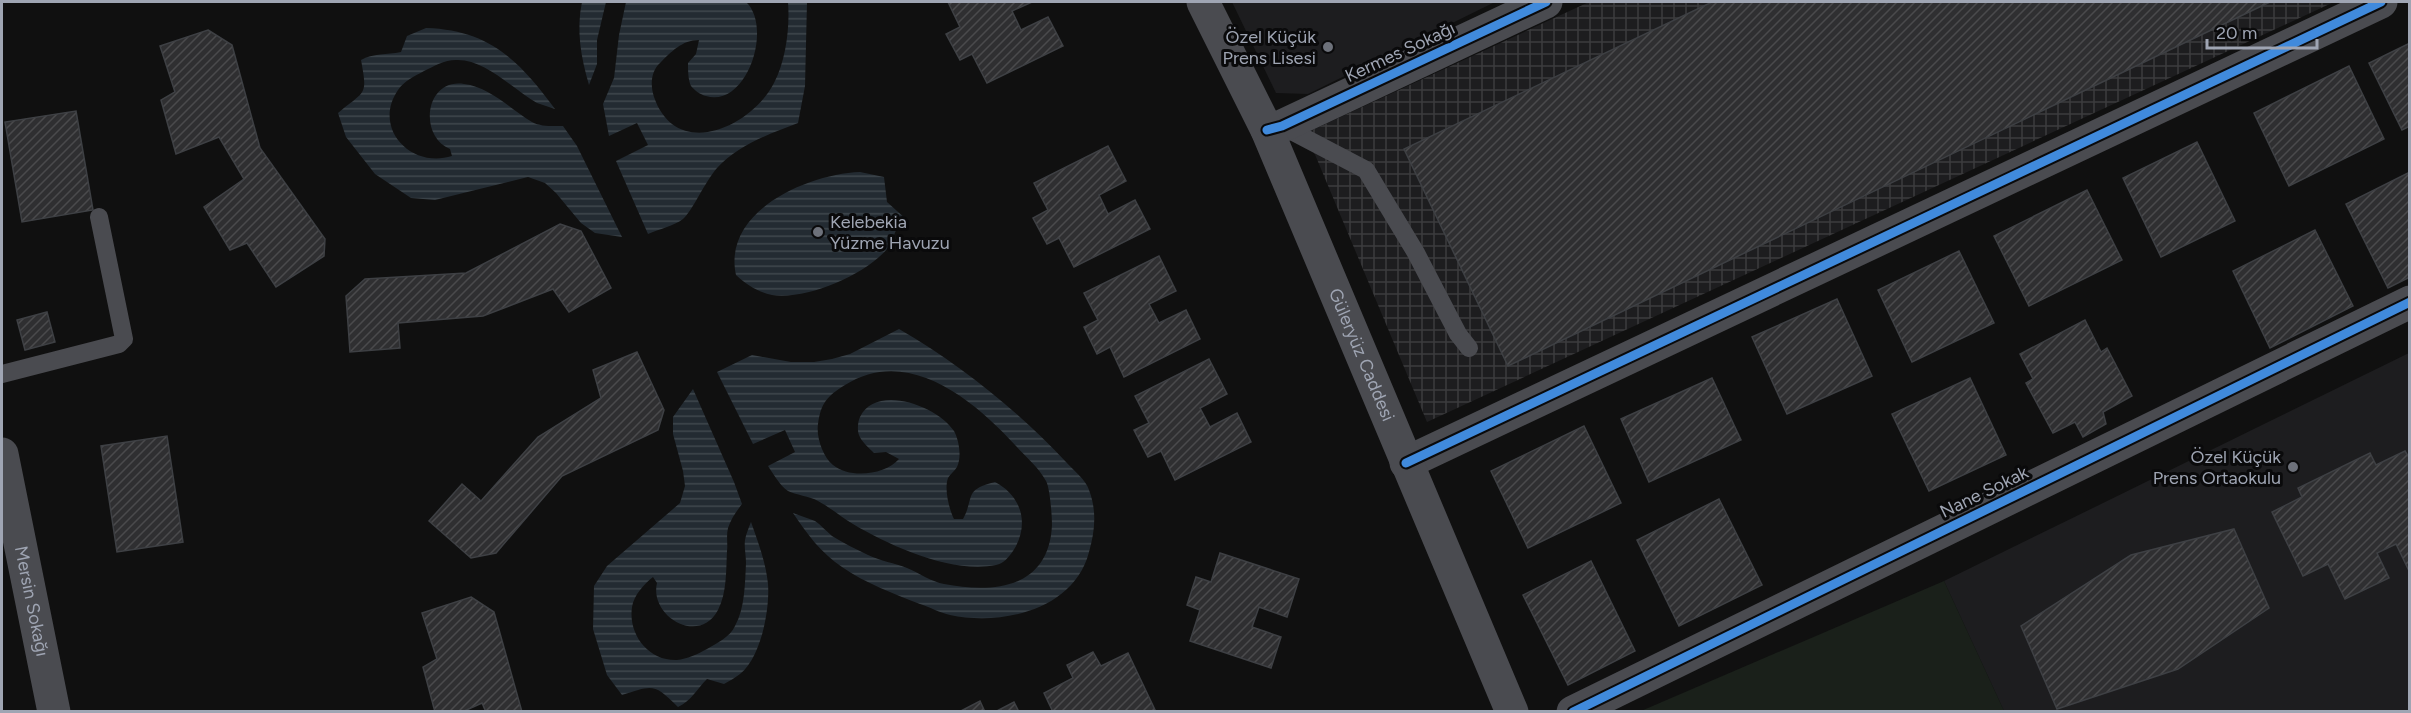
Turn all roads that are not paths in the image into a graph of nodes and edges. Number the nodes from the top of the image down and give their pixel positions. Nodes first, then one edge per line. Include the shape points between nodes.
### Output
1 (1203, 2) edge
2 (1546, 2) edge
3 (2381, 2) edge
4 (1274, 128) junction
5 (99, 217) dead end
6 (2409, 302) edge
7 (1469, 348) dead end
8 (2, 374) edge
9 (2, 454) edge
10 (1406, 463) junction
11 (54, 711) edge
12 (1512, 711) edge
13 (1573, 711) edge

1 - 4 street, Güleryüz Caddesi
2 - 4 street, Kermes Sokağı
3 - 10 street
4 - 7 lane via 1365,170
4 - 10 street, Güleryüz Caddesi
5 - 8 lane via 124,339 111,346
6 - 13 street, Nane Sokak
9 - 11 street, Mersin Sokağı
10 - 12 street, Güleryüz Caddesi

